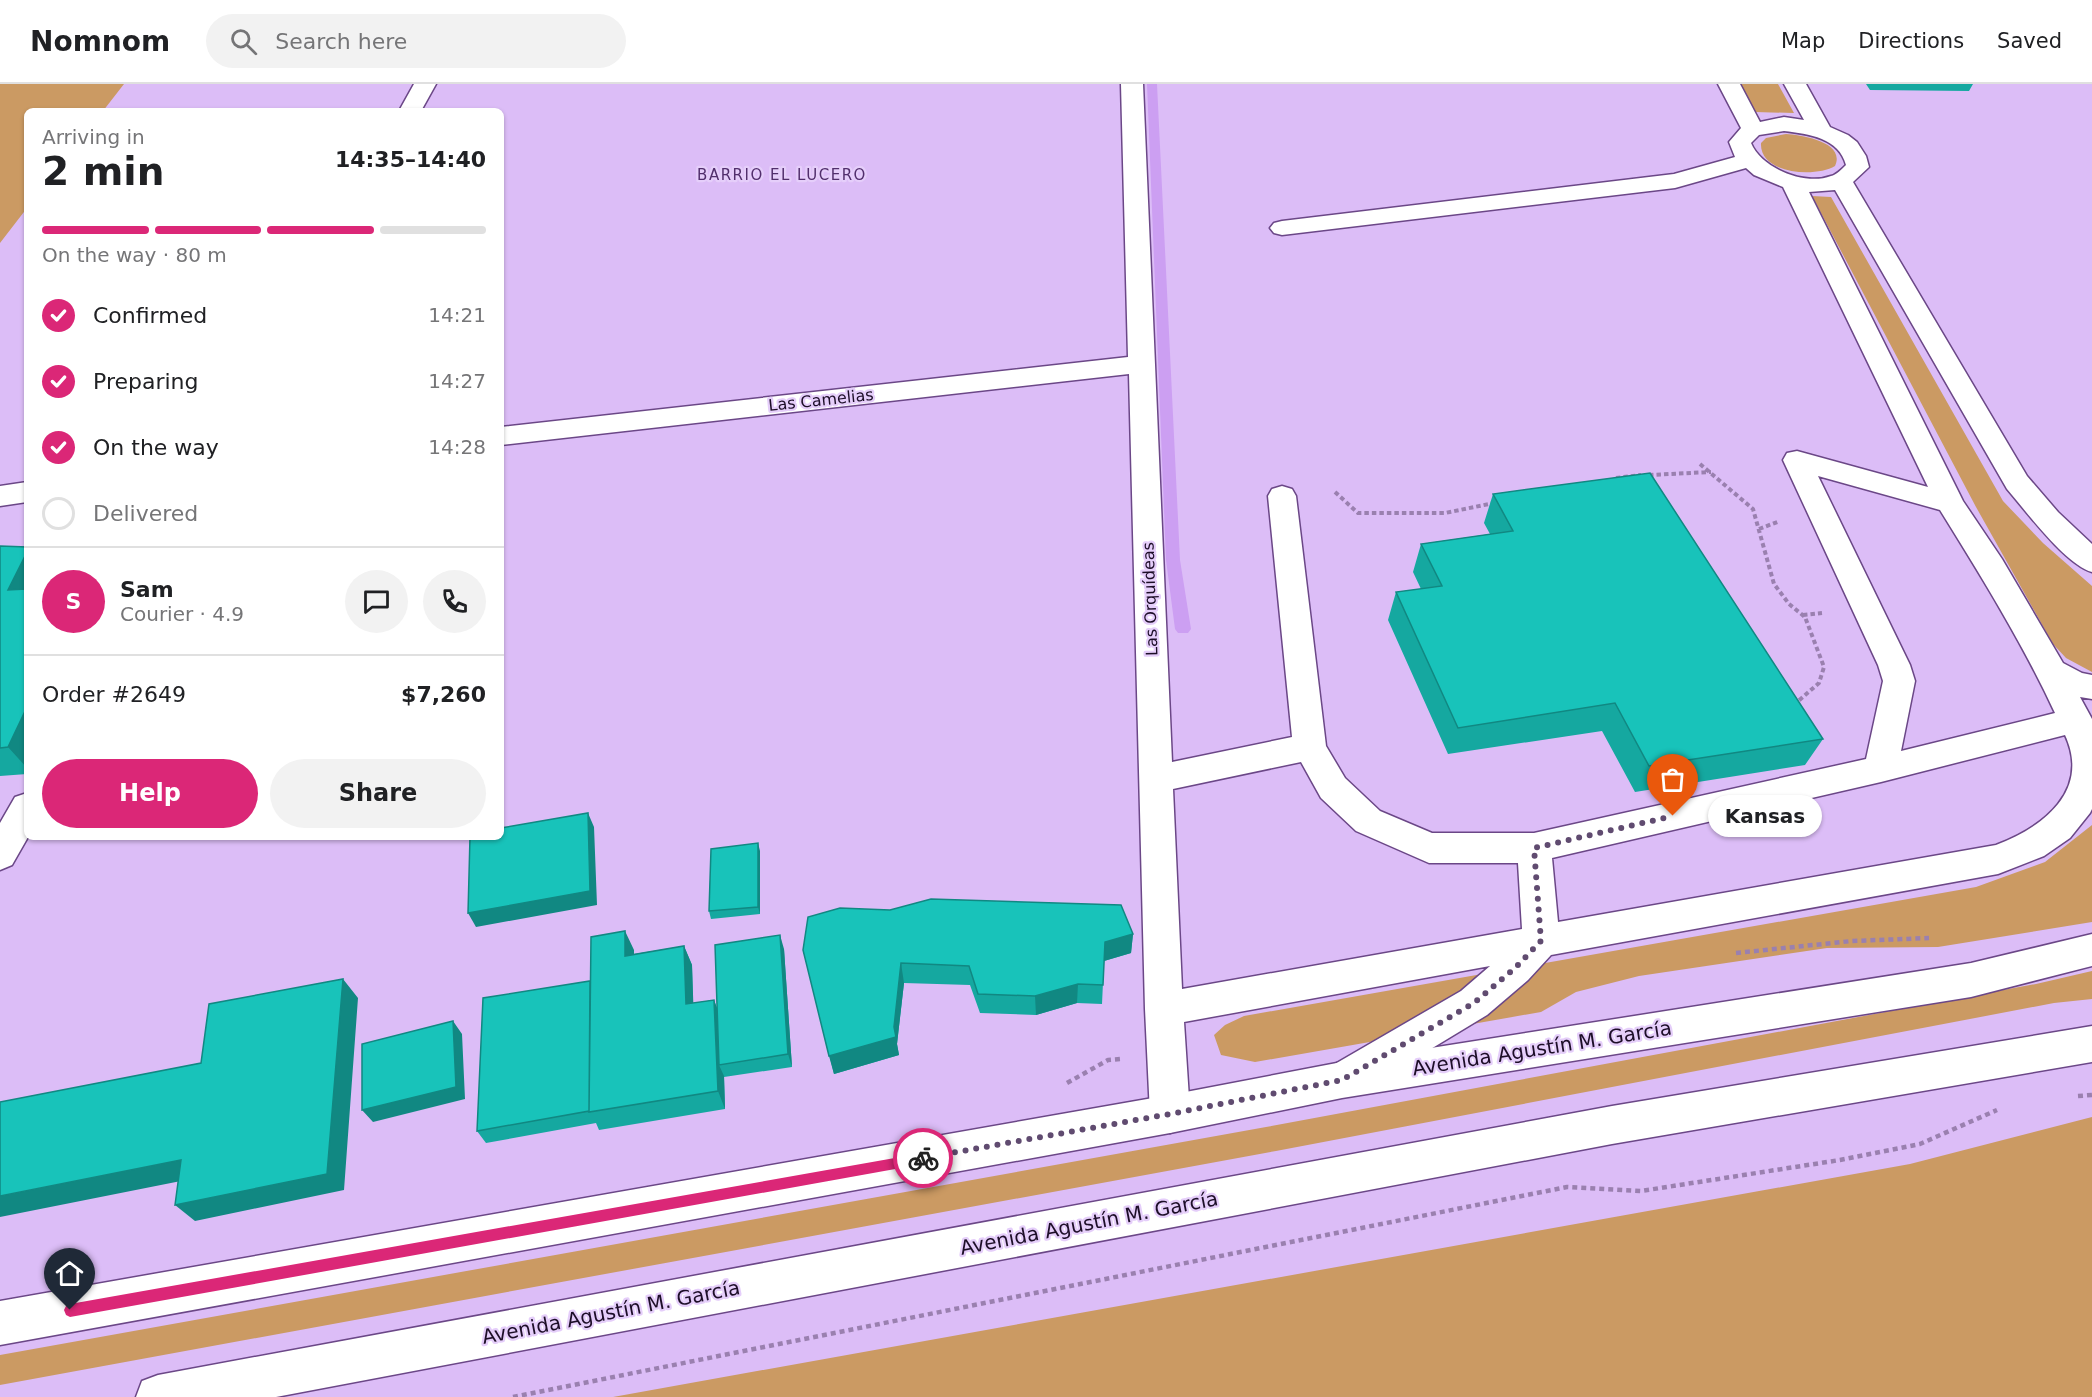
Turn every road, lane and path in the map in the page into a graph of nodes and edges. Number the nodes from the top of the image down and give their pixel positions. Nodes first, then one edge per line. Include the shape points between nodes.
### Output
1 (425, 84) edge
2 (1132, 84) edge
3 (1729, 84) edge
4 (1795, 84) edge
5 (412, 108) edge
6 (1753, 129) junction
7 (1821, 131) junction
8 (1747, 161) junction
9 (1841, 181) junction
10 (1792, 182) junction
11 (1282, 228) dead end
12 (1142, 364) junction
13 (504, 436) edge
14 (1700, 464) dead end
15 (1711, 472) junction
16 (1607, 480) edge
17 (24, 492) edge
18 (1335, 492) dead end
19 (0, 496) edge
20 (1282, 496) dead end
21 (1503, 501) edge
22 (1950, 503) junction
23 (2092, 561) edge
24 (2052, 672) junction
25 (2092, 687) edge
26 (1794, 705) edge
27 (2076, 720) junction
28 (1310, 747) junction
29 (1881, 769) junction
30 (1156, 779) junction
31 (24, 812) edge
32 (1534, 848) junction
33 (0, 855) edge
34 (1541, 941) junction
35 (2092, 950) edge
36 (1164, 1009) junction
37 (2092, 1044) edge
38 (1342, 1080) junction
39 (2092, 1095) edge
40 (2071, 1096) dead end
41 (2001, 1109) dead end
42 (1170, 1114) junction
43 (0, 1323) edge
44 (158, 1397) edge
45 (513, 1397) edge

1 - 5 main road
2 - 12 main road, Las Orquídeas
3 - 6 main road
4 - 7 main road
6 - 7 main road via 1784,124
6 - 8 main road via 1740,143
7 - 9 main road via 1838,138 1857,157 1858,167
8 - 10 main road via 1759,170
8 - 11 main road via 1675,181
9 - 10 main road
9 - 23 main road via 2017,482
10 - 22 main road
12 - 13 main road, Las Camelias
12 - 30 main road, Las Orquídeas
14 - 15 path
15 - 16 path via 1630,475
15 - 26 path via 1753,508 1774,584 1805,617 1824,667 1818,683
17 - 19 main road
18 - 21 path via 1358,513 1445,513
20 - 28 main road
22 - 24 main road
22 - 29 main road via 1797,460 1899,681
24 - 25 main road
24 - 27 main road
27 - 29 main road
27 - 34 main road via 2086,745 2090,778 2078,803 2058,828 2032,846 1998,859
28 - 30 main road
28 - 32 main road via 1333,788 1368,821 1429,848
29 - 32 main road
30 - 36 main road, Las Orquídeas
31 - 33 main road
32 - 34 main road
34 - 36 main road
34 - 38 main road via 1474,1003
35 - 38 main road, Avenida Agustín M. García via 1971,980
36 - 42 main road, Las Orquídeas
37 - 44 main road, Avenida Agustín M. García via 1612,1125
38 - 42 main road, Avenida Agustín M. García
39 - 40 path
41 - 45 path via 1920,1144 1840,1160 1641,1191 1567,1187
42 - 43 main road, Avenida Agustín M. García

